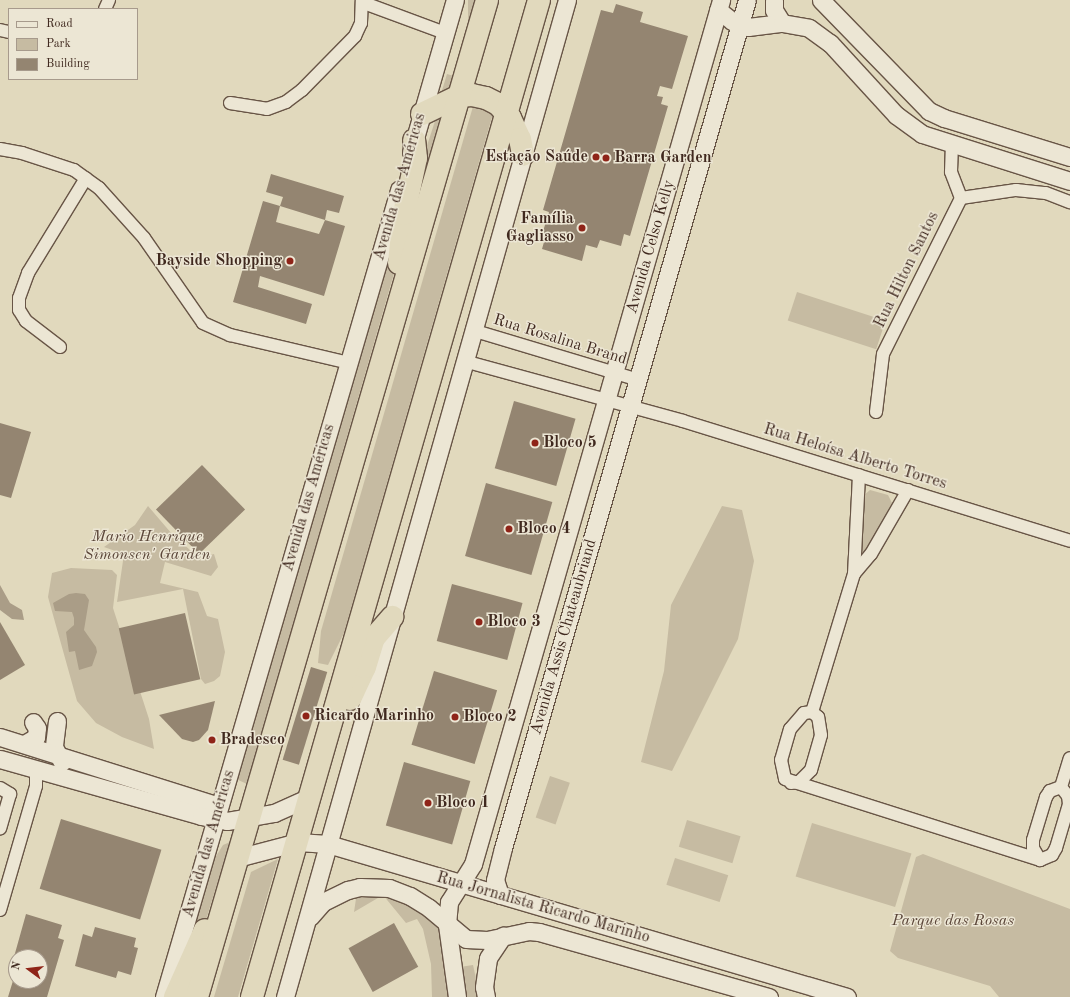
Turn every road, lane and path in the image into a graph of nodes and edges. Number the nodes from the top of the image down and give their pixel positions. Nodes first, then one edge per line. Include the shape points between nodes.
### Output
1 (455, 0) edge
2 (487, 0) edge
3 (539, 0) edge
4 (568, 0) edge
5 (747, 0) edge
6 (774, 0) edge
7 (821, 0) edge
8 (363, 1) edge
9 (720, 5) edge
10 (782, 23) junction
11 (740, 26) junction
12 (445, 33) junction
13 (459, 96) junction
14 (230, 103) dead end
15 (422, 114) junction
16 (507, 114) junction
17 (414, 140) junction
18 (681, 144) junction
19 (952, 145) junction
20 (0, 149) edge
21 (705, 151) junction
22 (523, 155) junction
23 (1070, 157) edge
24 (86, 178) junction
25 (1066, 180) edge
26 (670, 182) junction
27 (695, 189) junction
28 (961, 198) junction
29 (1070, 202) edge
30 (472, 330) junction
31 (390, 333) junction
32 (60, 347) dead end
33 (464, 361) junction
34 (349, 363) junction
35 (614, 373) junction
36 (639, 380) junction
37 (606, 401) junction
38 (631, 407) junction
39 (876, 412) dead end
40 (859, 475) junction
41 (583, 483) junction
42 (606, 490) junction
43 (908, 490) junction
44 (1070, 541) edge
45 (854, 574) junction
46 (392, 617) junction
47 (812, 712) junction
48 (57, 721) dead end
49 (33, 722) dead end
50 (330, 728) junction
51 (0, 737) edge
52 (24, 744) junction
53 (50, 752) junction
54 (1070, 758) edge
55 (0, 759) edge
56 (52, 775) junction
57 (36, 778) junction
58 (791, 783) junction
59 (1061, 787) junction
60 (0, 788) edge
61 (310, 797) junction
62 (166, 798) junction
63 (217, 813) junction
64 (248, 819) junction
65 (0, 829) edge
66 (298, 842) junction
67 (479, 842) junction
68 (328, 844) junction
69 (503, 848) junction
70 (1040, 860) junction
71 (235, 864) junction
72 (461, 884) junction
73 (500, 894) junction
74 (0, 910) edge
75 (306, 922) junction
76 (447, 925) junction
77 (503, 936) junction
78 (651, 940) junction
79 (643, 961) junction
80 (839, 996) edge
81 (164, 997) edge
82 (175, 997) edge
83 (197, 997) edge
84 (252, 997) edge
85 (285, 997) edge
86 (457, 997) edge
87 (486, 997) edge
88 (769, 997) edge

1 - 12 street, Avenida das Américas
2 - 13 highway, Avenida das Américas
3 - 16 highway
4 - 22 street
5 - 11 street, Avenida Celso Kelly
6 - 10 street via 774,10
7 - 23 street via 929,111 944,118
8 - 12 street
8 - 14 street via 361,23 355,36 302,90 286,102 267,109
9 - 11 street
9 - 18 street, Avenida Celso Kelly
10 - 11 street via 748,28
10 - 19 street via 809,28 819,33 908,126
11 - 21 street, Avenida Celso Kelly
12 - 15 street, Avenida das Américas
13 - 15 highway
13 - 16 highway via 486,98 498,104
13 - 31 highway, Avenida das Américas
15 - 17 street, Avenida das Américas
16 - 22 highway via 517,131
16 - 50 highway
17 - 31 highway via 416,158 387,321
17 - 34 street, Avenida das Américas
18 - 21 street via 684,151 691,155
18 - 26 street, Avenida Celso Kelly
19 - 25 street
19 - 28 street via 950,172
20 - 24 street via 67,168
21 - 27 street, Avenida Celso Kelly
22 - 30 street
23 - 25 street via 1064,157 1056,165 1055,170
24 - 32 street via 28,273 19,298 19,310 26,321
24 - 34 street via 99,188 144,238 203,323 230,335
26 - 27 street via 684,176 691,180
26 - 35 street, Avenida Celso Kelly
27 - 36 street, Avenida Celso Kelly
28 - 29 street via 1016,190 1046,193
28 - 39 street, Rua Hilton Santos via 883,354
30 - 33 street
30 - 35 street, Rua Rosalina Brand
31 - 64 highway, Avenida das Américas
33 - 37 street
33 - 46 street
34 - 63 street, Avenida das Américas
35 - 36 street, Rua Rosalina Brand
35 - 37 street, Avenida Celso Kelly
36 - 38 street, Avenida Assis Chateaubriand
37 - 38 street
37 - 41 street, Avenida Assis Chateaubriand
38 - 40 street, Rua Heloísa Alberto Torres
38 - 42 street, Avenida Assis Chateaubriand
40 - 43 street, Rua Heloísa Alberto Torres
40 - 45 street
41 - 42 street via 592,477 598,477 604,482
41 - 67 street, Avenida Assis Chateaubriand
42 - 69 street, Avenida Assis Chateaubriand
43 - 44 street, Rua Heloísa Alberto Torres
43 - 45 street via 871,554
45 - 47 street
46 - 50 highway via 377,633 346,707
46 - 68 street
47 - 58 street via 818,717 821,734 811,770 799,782
47 - 58 street via 804,713 790,729 780,760 781,772
48 - 53 street via 54,746
49 - 52 street via 37,728 36,737
50 - 61 highway
51 - 52 street
52 - 53 street
53 - 56 street via 62,765
53 - 57 street via 35,756
53 - 62 street
54 - 59 street
55 - 57 street
56 - 57 street
56 - 62 street
57 - 74 street
58 - 70 street
59 - 70 street via 1050,791 1046,797 1033,840 1032,848
59 - 70 street via 1068,796 1069,804 1056,848 1052,855
60 - 65 street via 10,794
61 - 64 street via 274,813
61 - 66 highway
62 - 63 street
63 - 64 street
63 - 81 street, Avenida das Américas
64 - 71 highway, Avenida das Américas
66 - 68 street, Rua Jornalista Ricardo Marinho
66 - 71 street, Rua Jornalista Ricardo Marinho
66 - 84 highway
67 - 69 street via 483,850 489,854
67 - 72 street, Avenida Assis Chateaubriand via 473,864
68 - 72 street, Rua Jornalista Ricardo Marinho
68 - 75 street
69 - 73 street, Avenida Assis Chateaubriand via 495,880
71 - 82 highway via 218,891 201,941
71 - 83 highway, Avenida das Américas
72 - 73 street, Rua Jornalista Ricardo Marinho
72 - 76 street, Avenida Assis Chateaubriand via 449,902
73 - 78 street, Rua Jornalista Ricardo Marinho
75 - 76 street, Rua Jornalista Ricardo Marinho via 317,907 328,898 353,888 376,886 410,896 429,908
75 - 85 street
76 - 77 street, Rua Jornalista Ricardo Marinho via 466,939 488,940
76 - 86 street, Avenida Assis Chateaubriand
77 - 79 street, Rua Jornalista Ricardo Marinho via 529,931 539,932
77 - 87 street via 488,958 484,987
78 - 79 street via 653,953
78 - 80 street, Rua Jornalista Ricardo Marinho
79 - 88 street, Rua Jornalista Ricardo Marinho

